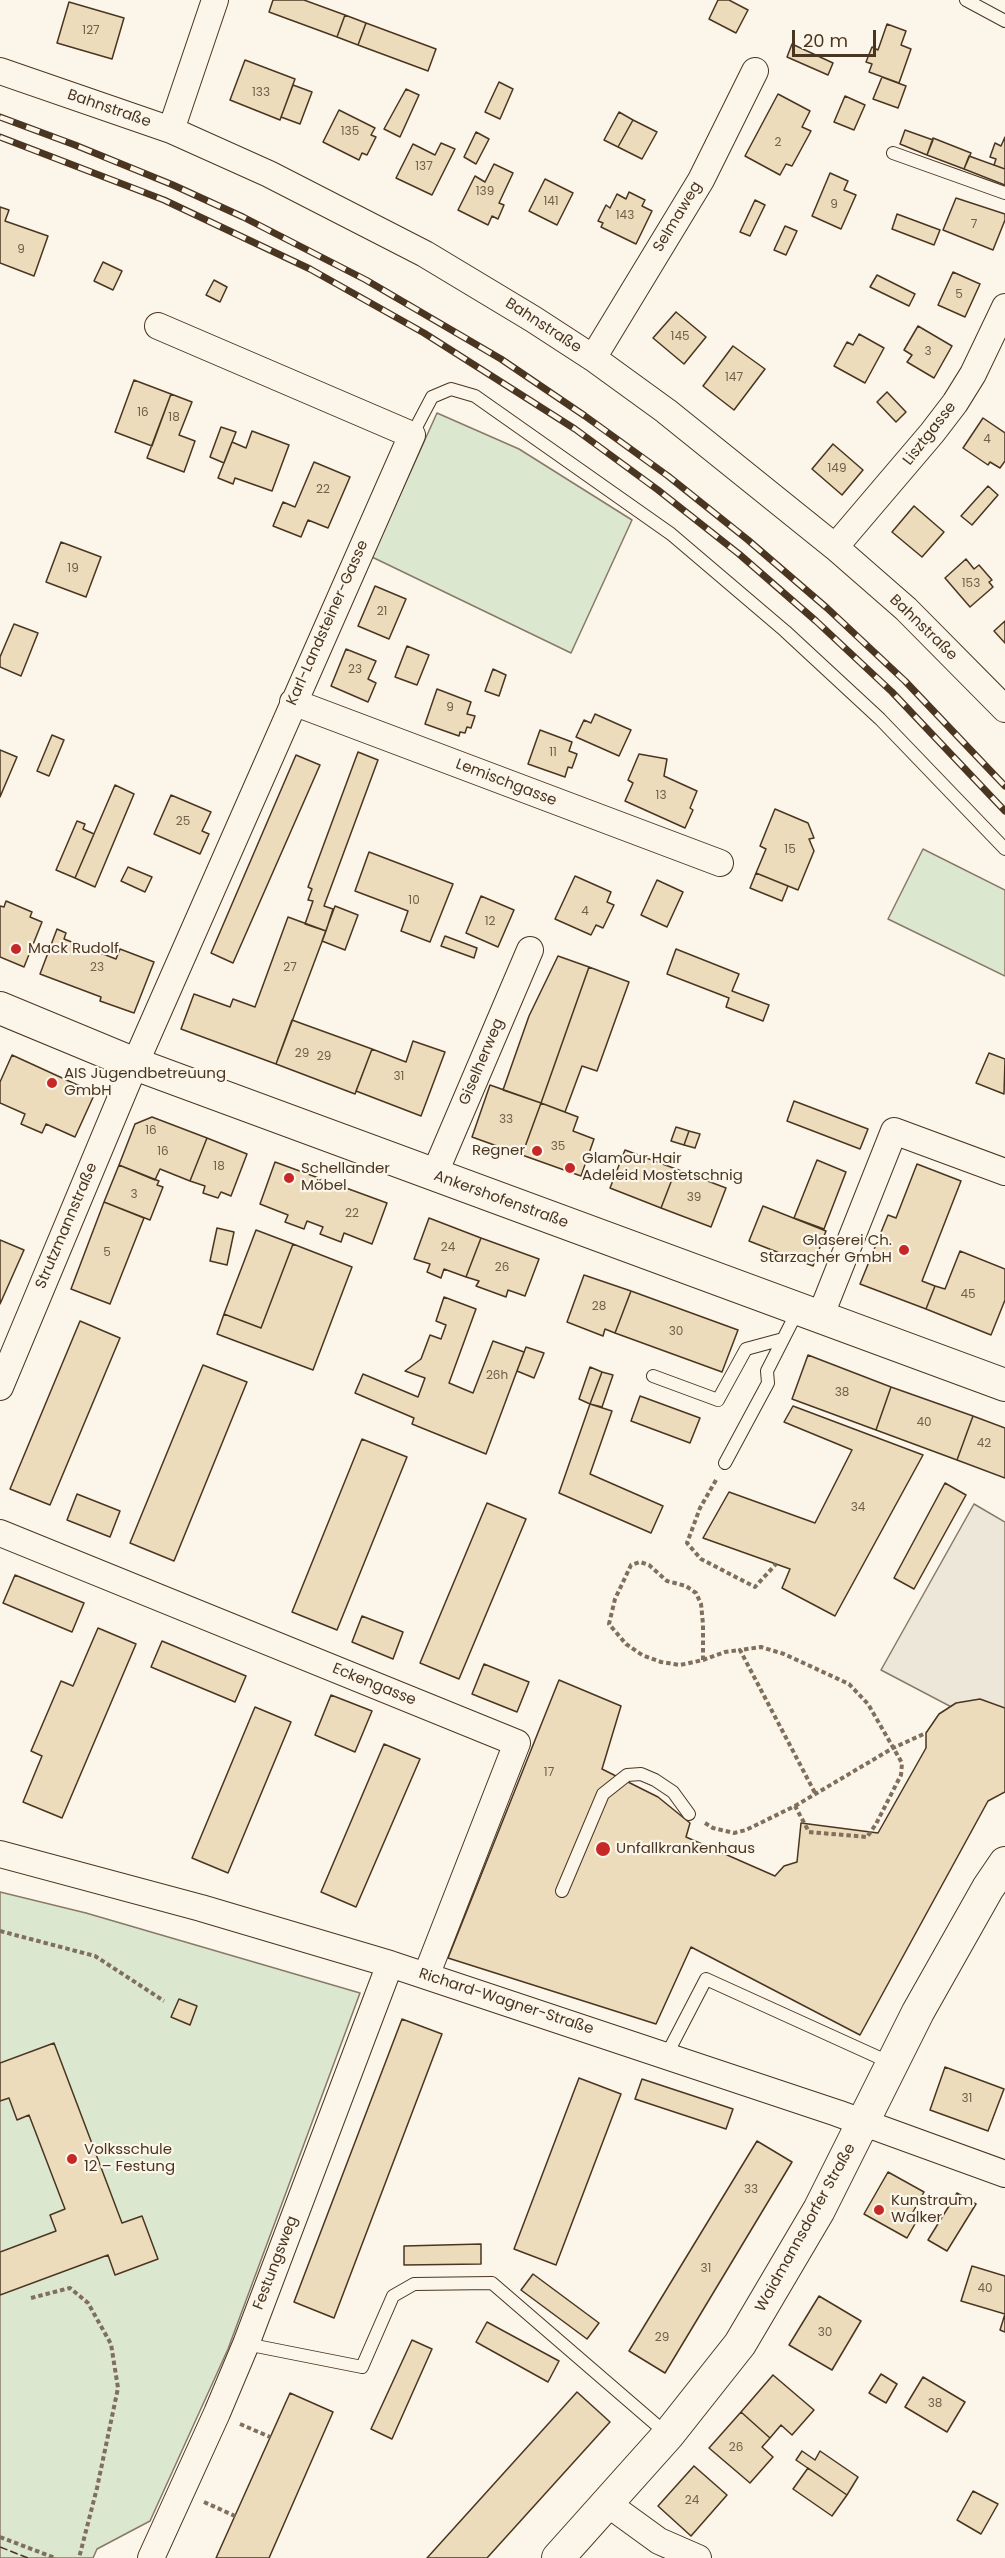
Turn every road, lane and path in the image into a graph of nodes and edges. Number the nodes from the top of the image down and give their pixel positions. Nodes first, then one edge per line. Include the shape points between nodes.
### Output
1 (215, 0) edge
2 (966, 0) edge
3 (1005, 21) edge
4 (0, 71) edge
5 (755, 71) dead end
6 (171, 130) junction
7 (893, 153) dead end
8 (1005, 193) edge
9 (1005, 307) edge
10 (158, 326) dead end
11 (593, 358) junction
12 (412, 435) junction
13 (835, 547) junction
14 (293, 702) junction
15 (1005, 709) edge
16 (1005, 849) edge
17 (720, 863) dead end
18 (530, 950) dead end
19 (0, 1008) edge
20 (135, 1064) junction
21 (1005, 1172) edge
22 (434, 1175) junction
23 (809, 1313) junction
24 (783, 1340) junction
25 (653, 1376) dead end
26 (1005, 1385) edge
27 (0, 1388) edge
28 (725, 1463) joint
29 (0, 1533) edge
30 (776, 1564) dead end
31 (740, 1650) junction
32 (703, 1660) junction
33 (926, 1732) dead end
34 (893, 1748) junction
35 (815, 1793) junction
36 (795, 1806) junction
37 (689, 1814) joint
38 (0, 1854) edge
39 (1005, 1863) edge
40 (562, 1891) dead end
41 (0, 1931) edge
42 (390, 1964) junction
43 (426, 1976) junction
44 (164, 2001) dead end
45 (666, 2056) junction
46 (892, 2063) junction
47 (864, 2123) junction
48 (1005, 2174) edge
49 (31, 2298) dead end
50 (246, 2344) junction
51 (668, 2435) junction
52 (182, 2492) junction
53 (608, 2504) junction
54 (235, 2516) dead end
55 (0, 2537) edge
56 (55, 2558) edge
57 (79, 2558) edge
58 (150, 2558) edge
59 (558, 2558) edge
60 (698, 2558) edge

1 - 6 street
2 - 3 lane
4 - 6 street, Bahnstraße
5 - 11 street, Selmaweg via 701,180
6 - 11 street, Bahnstraße via 269,174 425,254
7 - 8 lane
9 - 13 street, Lisztgasse via 955,403
10 - 12 street
11 - 13 street, Bahnstraße via 666,411
12 - 14 street, Karl-Landsteiner-Gasse
12 - 16 lane via 432,397 451,389 475,396 671,534 785,631 880,719
13 - 15 street, Bahnstraße via 906,609
14 - 17 street, Lemischgasse
14 - 20 street, Karl-Landsteiner-Gasse
18 - 22 street, Giselherweg
19 - 20 street, Ankershofenstraße
20 - 22 street, Ankershofenstraße
20 - 27 street, Strutzmannstraße
21 - 23 street via 894,1131
22 - 23 street, Ankershofenstraße
23 - 24 lane
23 - 26 street, Ankershofenstraße
24 - 25 lane via 746,1349 718,1400
24 - 28 lane via 767,1371 768,1383
28 - 30 path via 700,1508 687,1543 701,1559 755,1587
29 - 43 street, Eckengasse via 517,1743
31 - 32 path
31 - 34 path via 761,1647 784,1654 849,1684 868,1704
31 - 35 path
32 - 32 path via 680,1665 661,1662 642,1655 615,1633 609,1624 610,1612 631,1565 649,1565 668,1581 696,1593 701,1604
33 - 34 path
34 - 35 path
34 - 36 path via 902,1763 901,1775 867,1837 808,1832
35 - 36 path
36 - 37 path via 734,1833 712,1828
37 - 40 lane via 673,1792 655,1780 641,1774 627,1775 603,1794
38 - 42 street, Richard-Wagner-Straße
39 - 46 street, Waidmannsdorfer Straße
41 - 44 path via 95,1956
42 - 43 street, Richard-Wagner-Straße
42 - 50 street, Festungsweg
43 - 45 street, Richard-Wagner-Straße
45 - 46 lane via 706,1979
45 - 47 street, Richard-Wagner-Straße
46 - 47 street, Waidmannsdorfer Straße
47 - 48 street, Richard-Wagner-Straße
47 - 51 street, Waidmannsdorfer Straße via 814,2219 740,2344
49 - 57 path via 70,2288 88,2303 111,2344 118,2388
50 - 51 lane via 362,2367 393,2296 414,2284 492,2283
50 - 52 street, Festungsweg
51 - 53 street, Waidmannsdorfer Straße
52 - 54 path
52 - 58 street, Festungsweg
53 - 59 street, Waidmannsdorfer Straße
53 - 60 street via 659,2541
55 - 56 path

